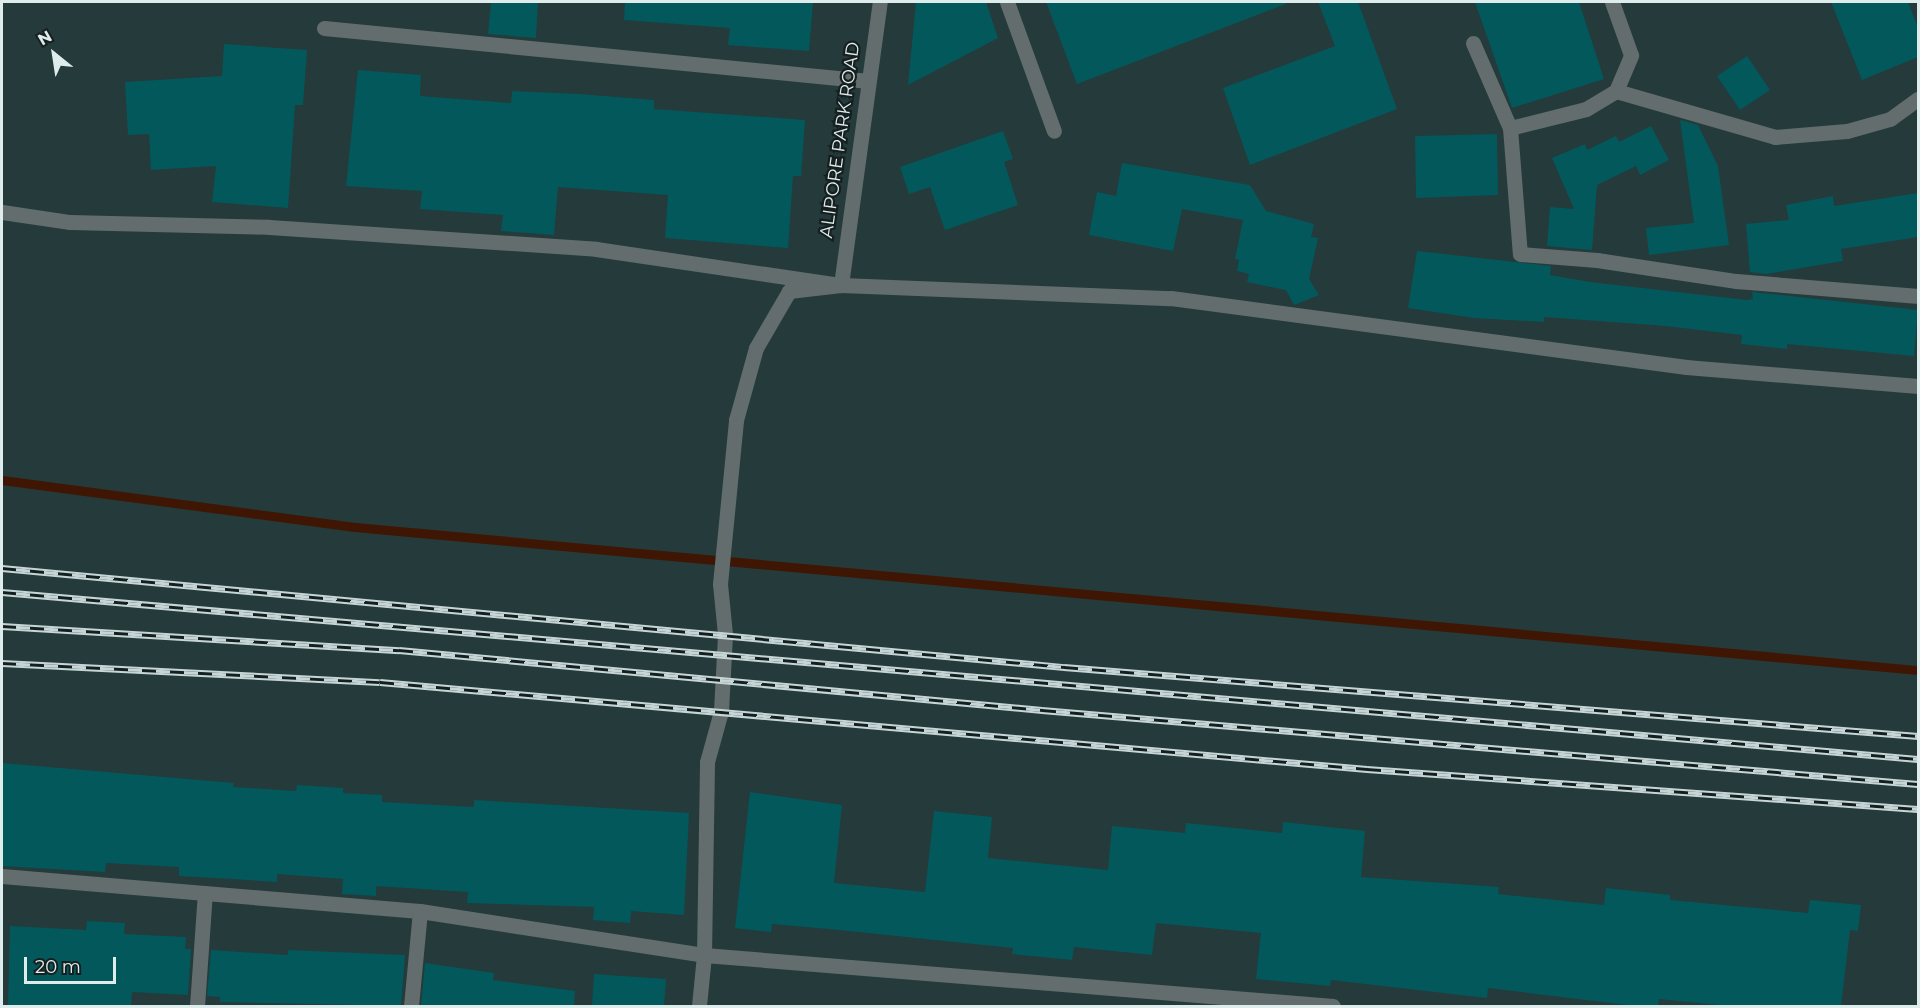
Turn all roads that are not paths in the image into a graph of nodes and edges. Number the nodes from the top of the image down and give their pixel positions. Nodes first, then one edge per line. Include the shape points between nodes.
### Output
1 (880, 2) edge
2 (1007, 2) edge
3 (1612, 2) edge
4 (324, 28) dead end
5 (1473, 43) dead end
6 (868, 81) junction
7 (1616, 91) junction
8 (1918, 99) edge
9 (1510, 128) junction
10 (1054, 131) dead end
11 (2, 212) edge
12 (841, 285) junction
13 (1918, 296) edge
14 (1918, 386) edge
15 (2, 876) edge
16 (205, 893) junction
17 (420, 911) junction
18 (704, 955) junction
19 (197, 1006) edge
20 (411, 1006) edge
21 (699, 1006) edge
22 (1333, 1006) edge

1 - 6 street, ALIPORE PARK ROAD
2 - 10 street
3 - 7 street via 1631,55
4 - 6 street
5 - 9 street
6 - 12 street, ALIPORE PARK ROAD
7 - 8 street via 1775,137 1847,131 1890,118
7 - 9 street via 1586,109
9 - 13 street via 1520,254 1597,260 1736,281
11 - 12 street via 70,222 269,227 596,249
12 - 14 street via 1171,298 1686,367
12 - 18 street via 789,291 756,348 745,378 730,475 720,584 725,634 721,711 707,762
15 - 16 street
16 - 17 street
16 - 19 street
17 - 18 street
17 - 20 street
18 - 21 street
18 - 22 street

